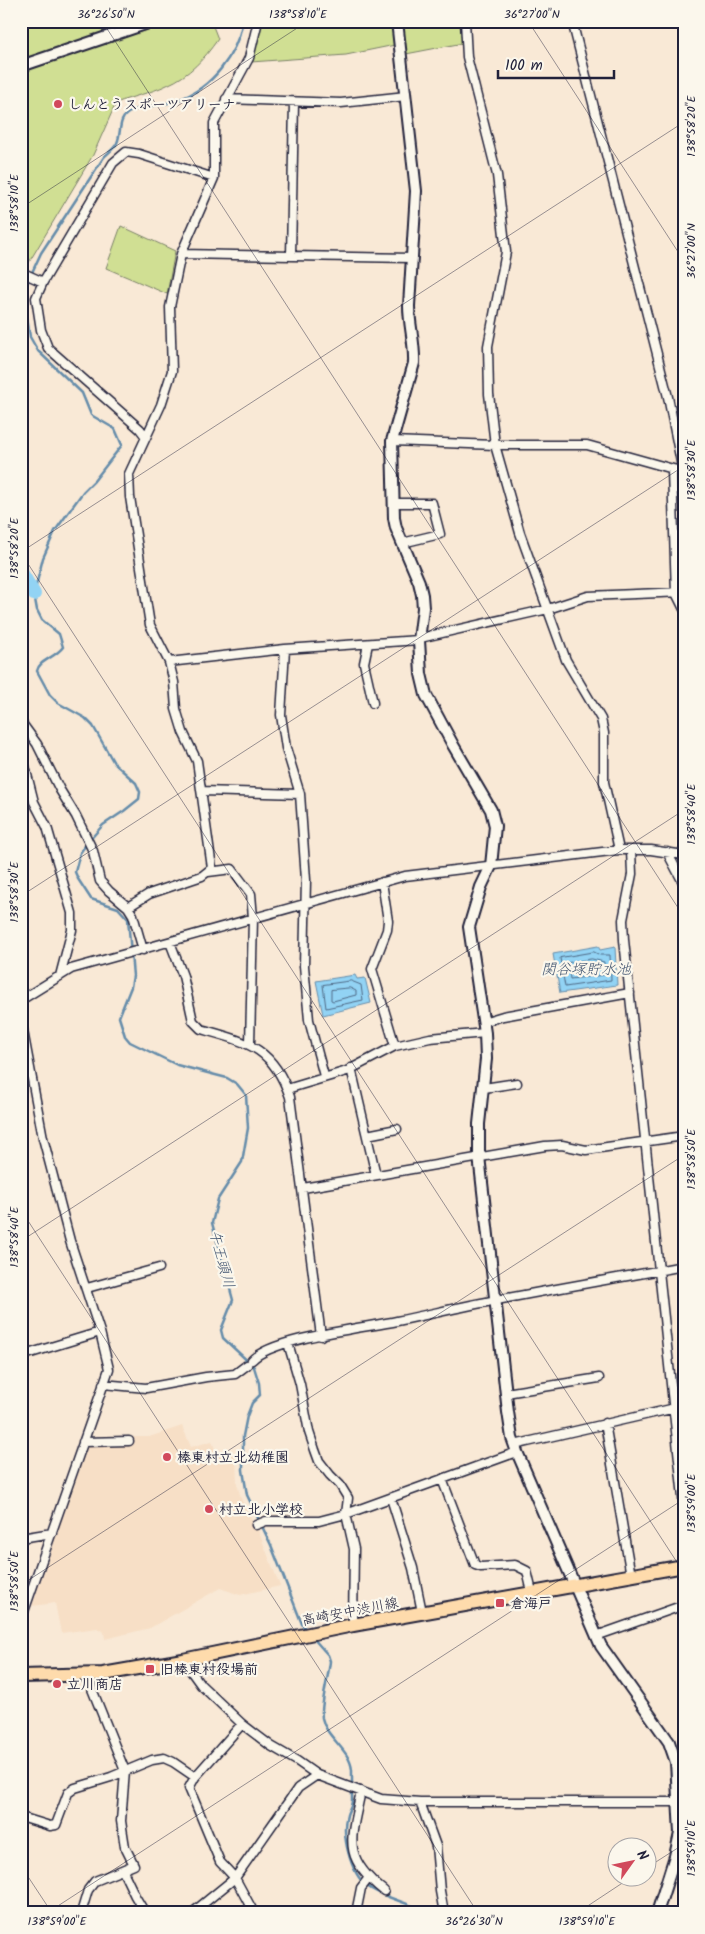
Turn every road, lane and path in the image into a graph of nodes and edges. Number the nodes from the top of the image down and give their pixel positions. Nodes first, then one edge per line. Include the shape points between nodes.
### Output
1 (258, 21) edge
2 (397, 21) edge
3 (465, 21) edge
4 (572, 21) edge
5 (148, 22) edge
6 (21, 66) edge
7 (406, 96) junction
8 (226, 99) junction
9 (294, 102) junction
10 (214, 178) junction
11 (181, 254) junction
12 (291, 256) junction
13 (412, 258) junction
14 (21, 272) edge
15 (43, 282) junction
16 (146, 437) junction
17 (392, 441) junction
18 (495, 445) junction
19 (672, 470) junction
20 (683, 472) edge
21 (394, 503) junction
22 (402, 543) junction
23 (680, 593) edge
24 (548, 609) junction
25 (684, 609) edge
26 (419, 639) junction
27 (368, 644) junction
28 (285, 650) junction
29 (169, 662) junction
30 (373, 703) dead end
31 (21, 722) edge
32 (21, 751) edge
33 (24, 776) edge
34 (202, 792) junction
35 (300, 794) junction
36 (619, 850) junction
37 (631, 850) junction
38 (667, 852) junction
39 (684, 855) edge
40 (491, 866) junction
41 (208, 872) junction
42 (382, 882) junction
43 (684, 884) edge
44 (305, 903) junction
45 (128, 907) junction
46 (253, 918) junction
47 (170, 942) junction
48 (140, 950) junction
49 (60, 976) junction
50 (630, 993) junction
51 (21, 1000) edge
52 (21, 1020) edge
53 (483, 1022) junction
54 (485, 1033) junction
55 (250, 1044) junction
56 (395, 1046) junction
57 (351, 1068) junction
58 (324, 1076) junction
59 (517, 1083) dead end
60 (484, 1088) junction
61 (287, 1089) junction
62 (397, 1129) dead end
63 (367, 1135) junction
64 (684, 1136) edge
65 (645, 1142) junction
66 (480, 1156) junction
67 (376, 1175) junction
68 (303, 1188) junction
69 (684, 1266) edge
70 (159, 1268) dead end
71 (659, 1271) junction
72 (87, 1288) junction
73 (496, 1300) junction
74 (100, 1332) junction
75 (321, 1336) junction
76 (288, 1343) junction
77 (22, 1355) edge
78 (599, 1378) dead end
79 (103, 1384) junction
80 (506, 1394) junction
81 (684, 1406) edge
82 (673, 1408) junction
83 (605, 1424) junction
84 (129, 1440) dead end
85 (83, 1442) junction
86 (515, 1448) junction
87 (442, 1479) junction
88 (391, 1498) junction
89 (684, 1507) edge
90 (346, 1514) junction
91 (256, 1525) dead end
92 (52, 1533) junction
93 (21, 1538) edge
94 (684, 1566) edge
95 (631, 1576) junction
96 (575, 1586) junction
97 (532, 1592) junction
98 (684, 1604) edge
99 (422, 1612) junction
100 (21, 1620) edge
101 (353, 1625) junction
102 (596, 1636) junction
103 (182, 1660) junction
104 (90, 1674) junction
105 (21, 1676) edge
106 (242, 1724) junction
107 (125, 1771) junction
108 (317, 1775) junction
109 (196, 1777) junction
110 (359, 1790) junction
111 (420, 1802) junction
112 (682, 1802) edge
113 (21, 1817) edge
114 (123, 1870) junction
115 (235, 1878) junction
116 (368, 1879) junction
117 (384, 1891) dead end
118 (81, 1913) edge
119 (146, 1913) edge
120 (192, 1913) edge
121 (254, 1913) edge
122 (356, 1913) edge
123 (444, 1913) edge
124 (657, 1913) edge

1 - 8 street via 249,58
2 - 7 street
3 - 18 street via 468,57 497,176 506,252 488,346
4 - 20 street via 668,397
5 - 6 street
7 - 9 street via 341,103
7 - 13 street via 416,191
8 - 9 street
8 - 10 street via 214,123
9 - 12 street
10 - 11 street
10 - 15 street via 126,152 113,163
11 - 12 street
11 - 16 street via 170,307 172,371
12 - 13 street
13 - 17 street via 409,322 414,363
14 - 15 street
15 - 16 street via 36,298 40,330 48,348
16 - 29 street via 129,474 130,497 150,625
17 - 18 street
17 - 21 street
18 - 19 street via 587,446
18 - 24 street via 520,533
19 - 20 street
19 - 23 street
21 - 22 street via 396,528
21 - 22 street via 432,502 440,534
22 - 26 street via 422,595
23 - 24 street via 588,596
23 - 25 street
24 - 26 street
24 - 36 street via 566,660 601,719 604,782
26 - 27 street
26 - 40 street via 426,695 491,810 495,836
27 - 28 street
27 - 30 street via 364,663
28 - 29 street
28 - 35 street via 281,715 286,748
29 - 34 street via 176,709 197,761
31 - 45 street via 37,744 91,847 100,881
32 - 33 street
33 - 49 street via 47,826 72,913 72,930
34 - 35 street
34 - 41 street via 212,868
35 - 44 street
36 - 37 street
36 - 40 street
37 - 38 street
37 - 50 street via 632,874 623,920
38 - 39 street
38 - 43 street
40 - 42 street via 405,876
40 - 53 street via 469,927
41 - 45 street via 150,894
41 - 46 street via 232,869 251,894
42 - 44 street
42 - 56 street via 387,930 372,969
44 - 46 street
44 - 58 street via 304,966 309,1020
45 - 48 street via 133,915
46 - 47 street
46 - 55 street
47 - 48 street
47 - 55 street via 196,1026
48 - 49 street via 71,969
49 - 51 street
50 - 53 street
50 - 65 street
52 - 72 street via 43,1138 70,1241
53 - 54 street
54 - 56 street via 430,1038
54 - 60 street
55 - 61 street via 268,1057
56 - 57 street
57 - 58 street
57 - 63 street
58 - 61 street
59 - 60 street
60 - 66 street via 479,1124
61 - 68 street
62 - 63 street
63 - 67 street
64 - 65 street
65 - 66 street via 586,1150 562,1145 545,1146
65 - 71 street
66 - 67 street
66 - 73 street
67 - 68 street
68 - 75 street
69 - 71 street
70 - 72 street
71 - 73 street
71 - 82 street
72 - 74 street
73 - 75 street
73 - 80 street
74 - 77 street
74 - 79 street via 108,1369
75 - 76 street
76 - 79 street via 258,1354 235,1374 146,1388
76 - 90 street via 315,1450 319,1461 348,1498
78 - 80 street
79 - 85 street
80 - 86 street
81 - 82 street
82 - 83 street
82 - 89 street
83 - 86 street
83 - 95 street
84 - 85 street
85 - 92 street
86 - 87 street
86 - 96 street
87 - 88 street
87 - 97 street via 475,1565 481,1568 519,1566 527,1571
88 - 90 street
88 - 99 street via 414,1568
90 - 91 street via 319,1521 266,1521
90 - 101 street via 354,1549
92 - 93 street
92 - 100 street
94 - 95 main road, 高崎安中渋川線
95 - 96 main road, 高崎安中渋川線
96 - 97 main road, 高崎安中渋川線
96 - 102 street
97 - 99 main road, 高崎安中渋川線
98 - 102 street
99 - 101 main road, 高崎安中渋川線
101 - 103 main road, 高崎安中渋川線
102 - 112 street via 669,1742 676,1762
103 - 104 main road, 高崎安中渋川線
103 - 106 street via 201,1685
104 - 105 main road, 高崎安中渋川線
104 - 107 street via 92,1688
106 - 108 street
106 - 109 street
107 - 109 street via 164,1758
107 - 113 street via 68,1793 56,1825
107 - 114 street via 121,1821 125,1847 134,1865
108 - 110 street
108 - 115 street via 298,1788
109 - 115 street via 189,1788 220,1862
110 - 111 street via 381,1799
110 - 116 street via 351,1838 353,1854
111 - 112 street
111 - 123 street via 436,1846
112 - 124 street via 675,1856
114 - 118 street via 95,1882 88,1890
114 - 119 street
115 - 120 street
115 - 121 street
116 - 117 street
116 - 122 street via 361,1888

